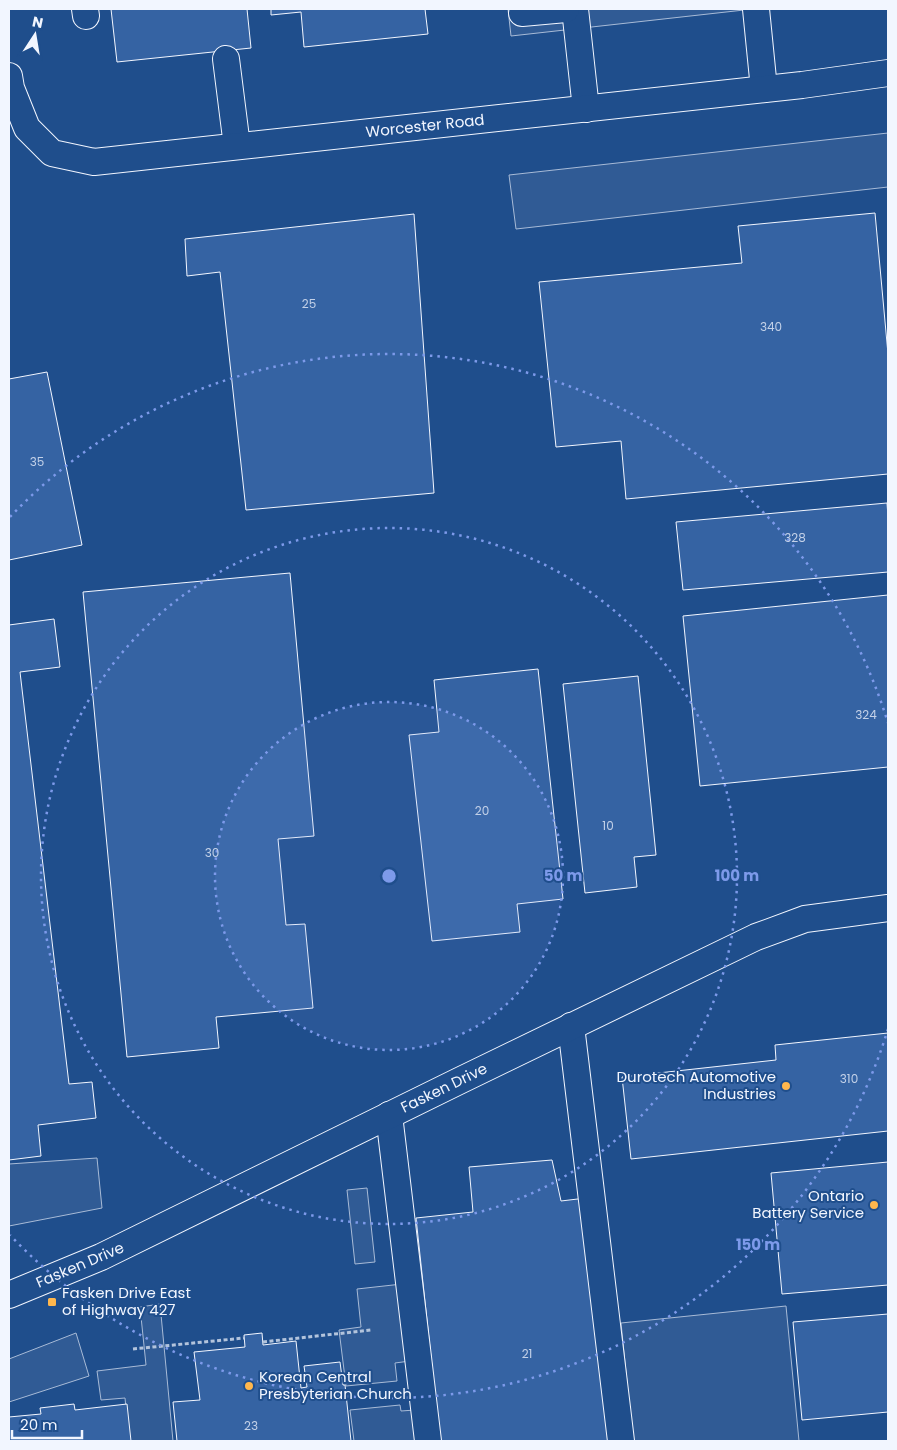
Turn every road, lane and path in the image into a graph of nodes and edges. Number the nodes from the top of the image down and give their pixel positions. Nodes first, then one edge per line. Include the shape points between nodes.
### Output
1 (566, 9) edge
2 (575, 9) edge
3 (756, 9) edge
4 (522, 13) dead end
5 (226, 59) dead end
6 (888, 73) edge
7 (9, 76) edge
8 (764, 89) junction
9 (586, 109) junction
10 (237, 146) junction
11 (888, 908) edge
12 (571, 1026) junction
13 (389, 1115) junction
14 (9, 1295) edge
15 (371, 1330) dead end
16 (244, 1338) dead end
17 (263, 1342) dead end
18 (133, 1349) dead end
19 (428, 1441) edge
20 (621, 1441) edge

1 - 4 street
2 - 9 street
3 - 8 street
5 - 10 street
6 - 8 street, Worcester Road
7 - 10 street, Worcester Road via 27,128 52,153 94,162
8 - 9 street, Worcester Road
9 - 10 street, Worcester Road
11 - 12 street, Fasken Drive via 805,919 756,936
12 - 13 street, Fasken Drive
12 - 20 street
13 - 14 street, Fasken Drive via 101,1257
13 - 19 street
15 - 17 path
16 - 18 path

